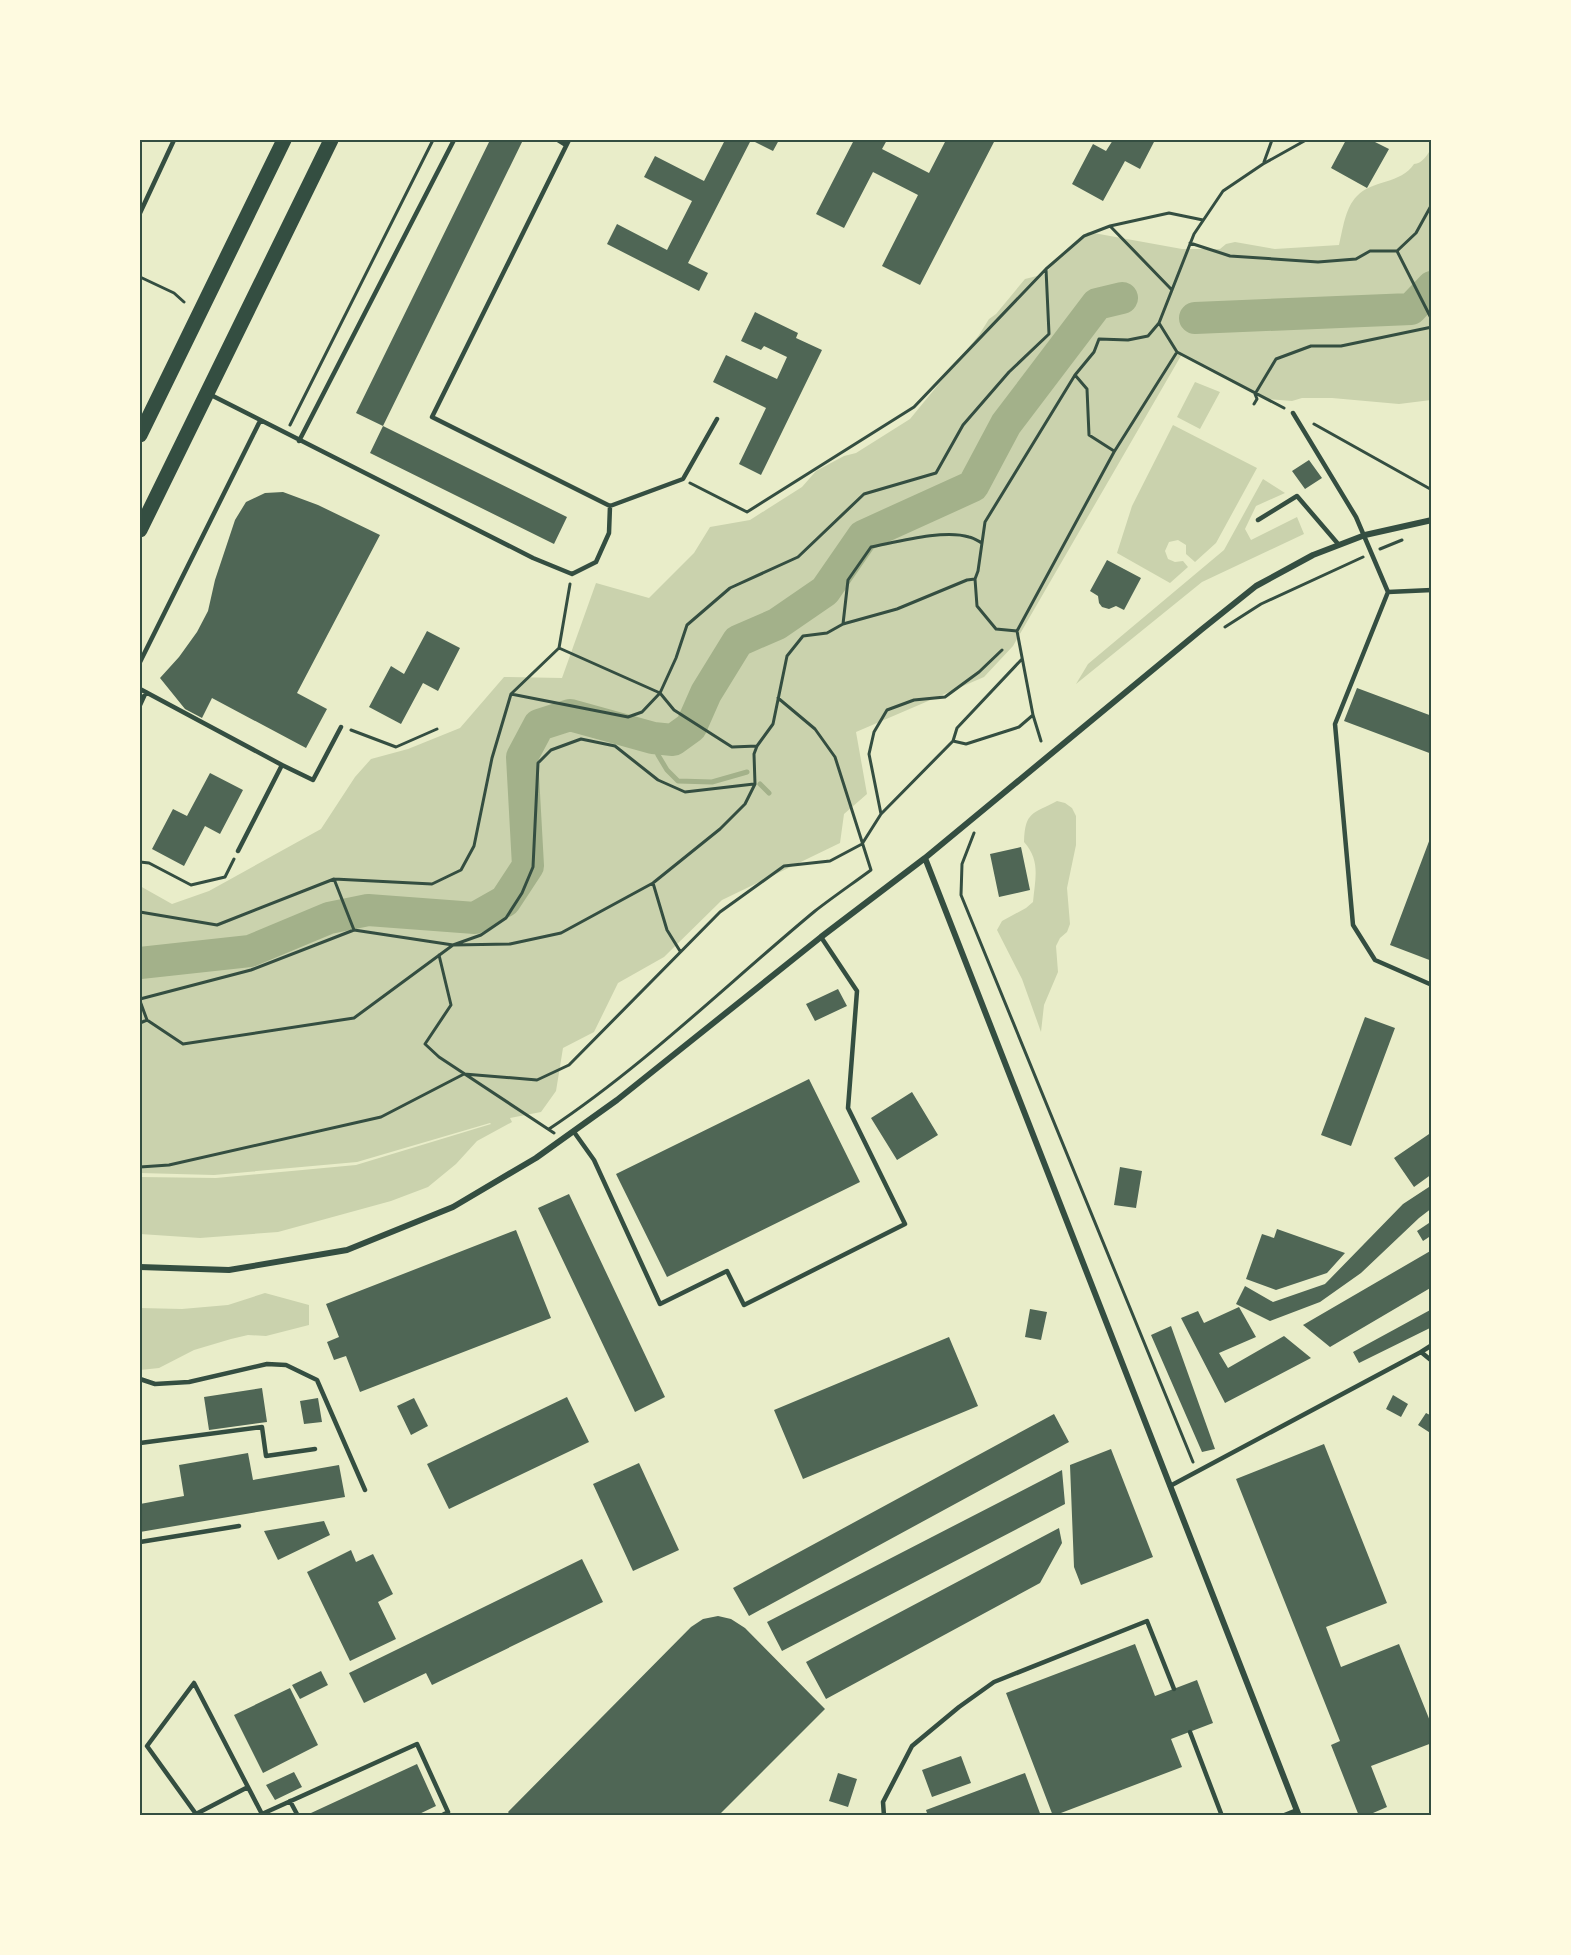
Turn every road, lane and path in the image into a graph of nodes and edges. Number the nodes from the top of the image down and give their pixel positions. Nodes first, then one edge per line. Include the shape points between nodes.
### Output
1 (174, 140) edge
2 (284, 140) edge
3 (331, 140) edge
4 (433, 140) edge
5 (454, 140) edge
6 (558, 140) edge
7 (1272, 140) edge
8 (1306, 140) edge
9 (568, 142) edge
10 (1263, 164) junction
11 (1431, 204) edge
12 (140, 213) edge
13 (1203, 220) junction
14 (1110, 226) junction
15 (1191, 243) junction
16 (1397, 251) junction
17 (1046, 269) junction
18 (140, 277) edge
19 (1172, 290) junction
20 (184, 302) dead end
21 (1431, 320) edge
22 (1159, 323) junction
23 (1431, 327) edge
24 (1177, 352) junction
25 (1076, 375) junction
26 (207, 393) junction
27 (1255, 394) junction
28 (1254, 404) dead end
29 (1293, 412) junction
30 (717, 419) dead end
31 (260, 421) junction
32 (286, 434) junction
33 (140, 435) edge
34 (299, 441) junction
35 (1114, 452) junction
36 (683, 479) junction
37 (1431, 490) edge
38 (610, 506) junction
39 (1258, 520) dead end
40 (1431, 520) edge
41 (140, 530) edge
42 (1365, 535) junction
43 (1411, 535) dead end
44 (982, 543) junction
45 (1339, 545) junction
46 (1372, 553) junction
47 (572, 574) junction
48 (975, 579) junction
49 (1431, 590) edge
50 (1388, 592) junction
51 (843, 624) junction
52 (1221, 630) dead end
53 (1017, 631) junction
54 (559, 648) junction
55 (1002, 650) dead end
56 (1022, 659) junction
57 (140, 662) edge
58 (140, 689) edge
59 (146, 693) junction
60 (660, 693) junction
61 (511, 694) junction
62 (778, 698) junction
63 (140, 705) edge
64 (1033, 715) junction
65 (341, 727) joint
66 (437, 729) dead end
67 (954, 741) junction
68 (1041, 741) dead end
69 (757, 746) junction
70 (282, 765) junction
71 (755, 784) junction
72 (881, 814) junction
73 (974, 832) dead end
74 (861, 844) junction
75 (238, 851) joint
76 (925, 858) junction
77 (140, 862) edge
78 (334, 879) junction
79 (653, 882) junction
80 (140, 912) edge
81 (354, 930) junction
82 (821, 938) junction
83 (453, 945) junction
84 (680, 951) junction
85 (439, 955) junction
86 (1431, 985) edge
87 (140, 1000) edge
88 (147, 1020) junction
89 (140, 1023) edge
90 (464, 1074) junction
91 (549, 1129) junction
92 (574, 1132) junction
93 (563, 1139) junction
94 (140, 1167) edge
95 (140, 1267) edge
96 (1431, 1345) edge
97 (1421, 1352) junction
98 (1431, 1361) edge
99 (140, 1379) edge
100 (140, 1443) edge
101 (315, 1449) dead end
102 (1197, 1471) junction
103 (1170, 1486) junction
104 (364, 1490) dead end
105 (239, 1526) dead end
106 (140, 1542) edge
107 (1174, 1689) dead end
108 (1190, 1732) dead end
109 (147, 1746) junction
110 (140, 1748) edge
111 (248, 1787) junction
112 (290, 1801) junction
113 (1298, 1813) edge
114 (195, 1815) edge
115 (263, 1815) edge
116 (298, 1815) edge
117 (441, 1815) edge
118 (884, 1815) edge
119 (1222, 1815) edge
120 (1282, 1815) edge

1 - 12 lane
2 - 33 main road
3 - 26 main road
4 - 32 path
5 - 34 lane
6 - 9 lane
7 - 10 path
8 - 10 path
9 - 38 lane via 432,417
10 - 13 path via 1223,191
11 - 16 path via 1416,233
13 - 14 path via 1169,213
13 - 15 path
14 - 17 path via 1084,236
14 - 19 path
15 - 16 path via 1230,256 1318,262 1356,259 1370,251
15 - 19 path
16 - 21 path
17 - 36 path via 914,407 747,512
17 - 60 path via 1048,334 963,424 936,473 864,494 798,557 730,588 687,625
18 - 20 path
19 - 22 path
22 - 24 path
22 - 25 path via 1148,336 1099,339
23 - 27 path via 1341,346 1302,349 1276,359
24 - 27 path
24 - 35 path
25 - 35 path via 1087,389 1089,435
25 - 44 path via 985,522
26 - 31 lane
26 - 41 main road
27 - 28 path
27 - 29 path
29 - 37 path
29 - 42 lane
30 - 36 lane
31 - 32 lane
31 - 57 lane
32 - 34 lane
34 - 47 lane
35 - 53 path
36 - 38 lane
38 - 47 lane via 609,533 596,562
39 - 45 lane via 1297,496
40 - 42 street
42 - 45 street
42 - 46 lane
43 - 46 path
44 - 48 path
44 - 51 path via 971,537 948,535 871,547 848,580
45 - 76 street via 1256,586
46 - 50 lane
46 - 52 path via 1261,604
47 - 54 path
48 - 51 path via 897,609
48 - 53 path via 977,606 983,614 996,629
49 - 50 lane
50 - 86 lane via 1335,724 1353,925 1375,960
51 - 62 path via 827,633 803,636 787,656
53 - 56 path
54 - 60 path
54 - 61 path
55 - 72 path via 945,697 914,700 887,710 874,732 869,754
56 - 64 path
56 - 67 path via 957,728
58 - 59 lane
59 - 63 lane
59 - 70 lane
60 - 61 path via 642,712 628,717
60 - 69 path via 674,710 732,747
61 - 78 path via 492,758 474,846 461,870 432,884
62 - 69 path via 773,724
62 - 74 path via 815,729 835,757
64 - 67 path via 1019,727 966,744
64 - 68 path
65 - 66 path via 396,747
65 - 70 lane via 313,780
67 - 72 path
69 - 71 path
70 - 75 lane
71 - 79 path via 745,804 720,829
71 - 83 path via 684,792 658,780 615,746 581,739 551,750 538,763 533,867 522,893 506,918 481,935
72 - 74 path
73 - 102 path via 962,864 961,895
74 - 84 path via 830,861 784,866 720,912
74 - 91 path via 871,870 817,910 582,1107
75 - 77 path via 225,877 191,885
76 - 82 street
76 - 103 street
78 - 80 path via 217,925
78 - 81 path
79 - 83 path via 561,933 510,944
79 - 84 path via 667,930
81 - 83 path
81 - 87 path via 251,970
82 - 92 street
82 - 92 lane via 857,991 848,1108 905,1224 744,1305 727,1271 660,1304 594,1160
83 - 85 path
84 - 90 path via 569,1065 537,1080
85 - 88 path via 354,1018 183,1044
85 - 90 path via 451,1005 425,1044
87 - 88 path
88 - 89 path
90 - 91 path
90 - 94 path via 381,1117 169,1165
91 - 93 path
92 - 93 street
93 - 95 street via 453,1207 347,1250 229,1270
96 - 97 lane
97 - 98 lane
97 - 102 lane
99 - 104 lane via 155,1384 189,1382 267,1364 286,1365 317,1380
100 - 101 lane via 262,1427 266,1456
102 - 103 lane
103 - 113 street
105 - 106 lane
107 - 118 lane via 1147,1621 994,1682 912,1746 883,1802
108 - 119 lane
109 - 110 lane
109 - 111 lane via 194,1683
109 - 114 lane
111 - 114 lane
111 - 115 lane
112 - 115 lane
112 - 116 lane
112 - 117 lane via 417,1744 448,1812
113 - 120 lane

